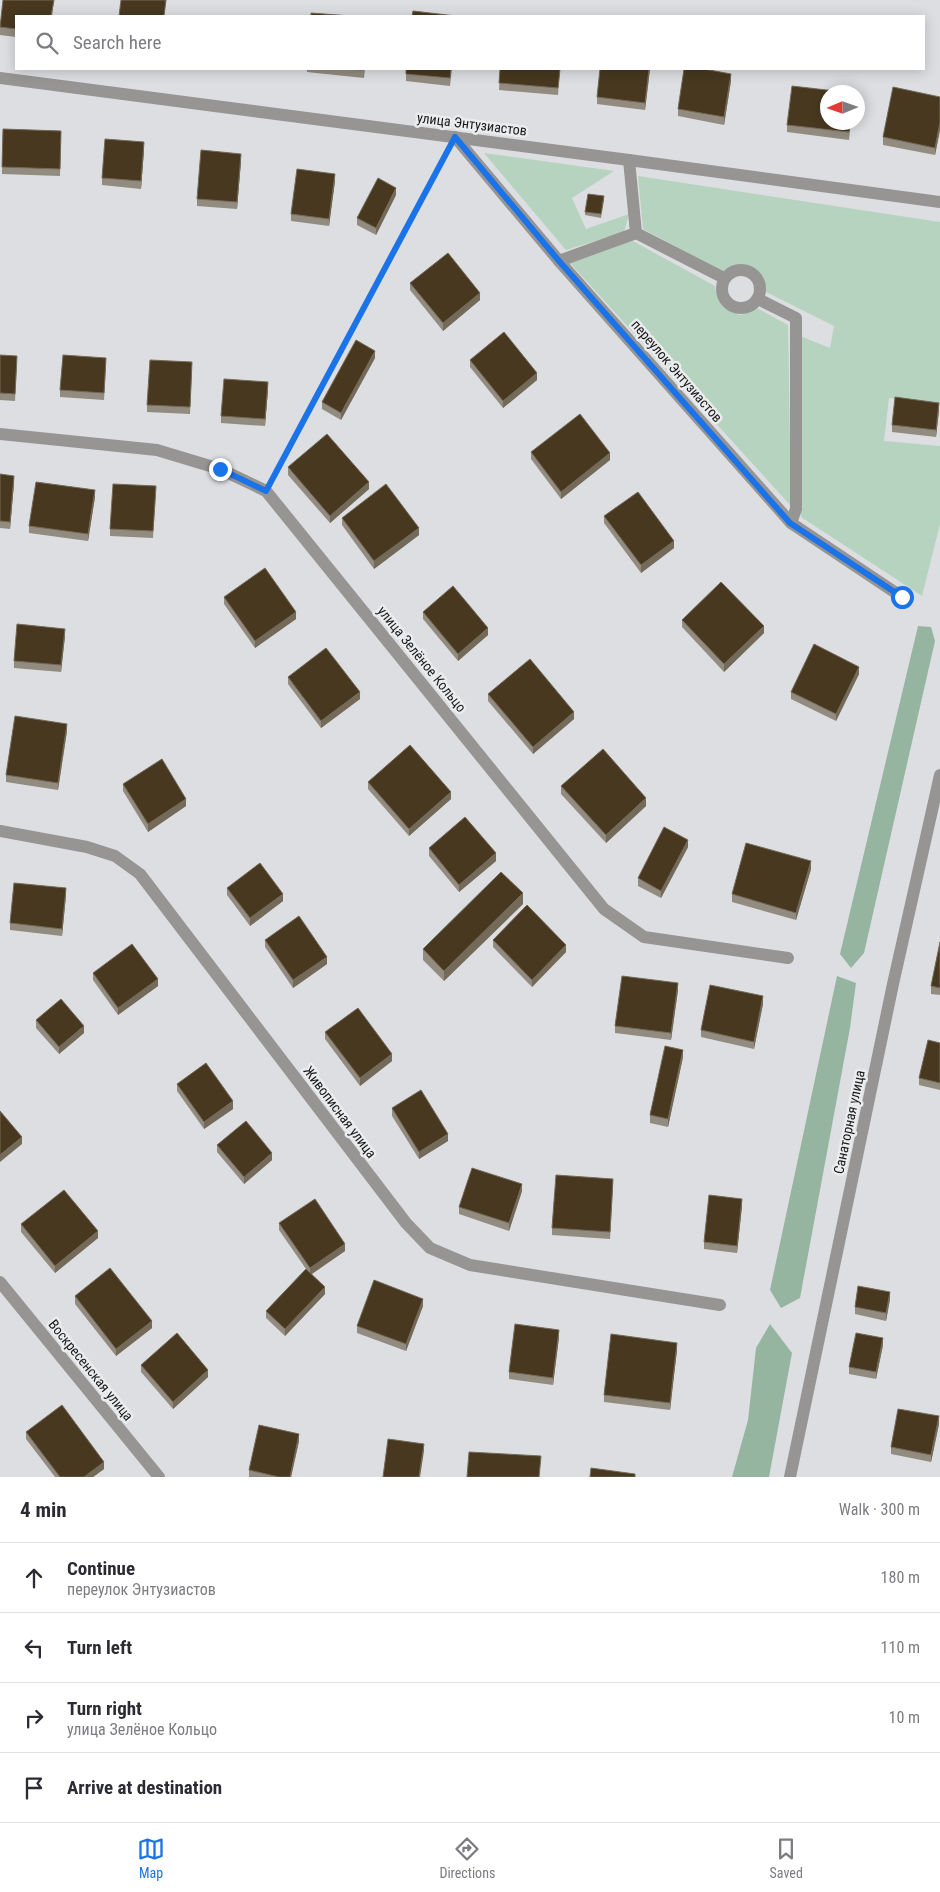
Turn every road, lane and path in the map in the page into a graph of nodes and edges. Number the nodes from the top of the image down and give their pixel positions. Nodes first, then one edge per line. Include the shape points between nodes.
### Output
1 (0, 78) edge
2 (455, 137) junction
3 (629, 160) junction
4 (940, 202) edge
5 (636, 232) junction
6 (559, 261) junction
7 (724, 278) junction
8 (758, 299) junction
9 (0, 434) edge
10 (266, 491) junction
11 (790, 523) junction
12 (902, 597) dead end
13 (940, 775) edge
14 (0, 831) edge
15 (788, 958) dead end
16 (0, 1282) edge
17 (720, 1305) dead end
18 (159, 1477) edge
19 (790, 1477) edge

1 - 2 street, улица Энтузиастов
2 - 3 street, улица Энтузиастов
2 - 6 street, переулок Энтузиастов
2 - 10 path
3 - 4 street, улица Энтузиастов
3 - 5 street
5 - 6 street
5 - 7 street
6 - 11 street, переулок Энтузиастов
7 - 8 street via 733,270 745,270 756,276 760,287
7 - 8 street via 723,298 730,306 745,308
8 - 11 street via 796,318 796,508
9 - 10 street, улица Зелёное Кольцо via 157,450 220,469
10 - 15 street, улица Зелёное Кольцо via 604,909 644,937
11 - 12 street, переулок Энтузиастов
13 - 19 street, Санаторная улица
14 - 17 street, Живописная улица via 87,846 115,856 140,874 400,1215 430,1248 470,1265
16 - 18 street, Воскресенская улица

